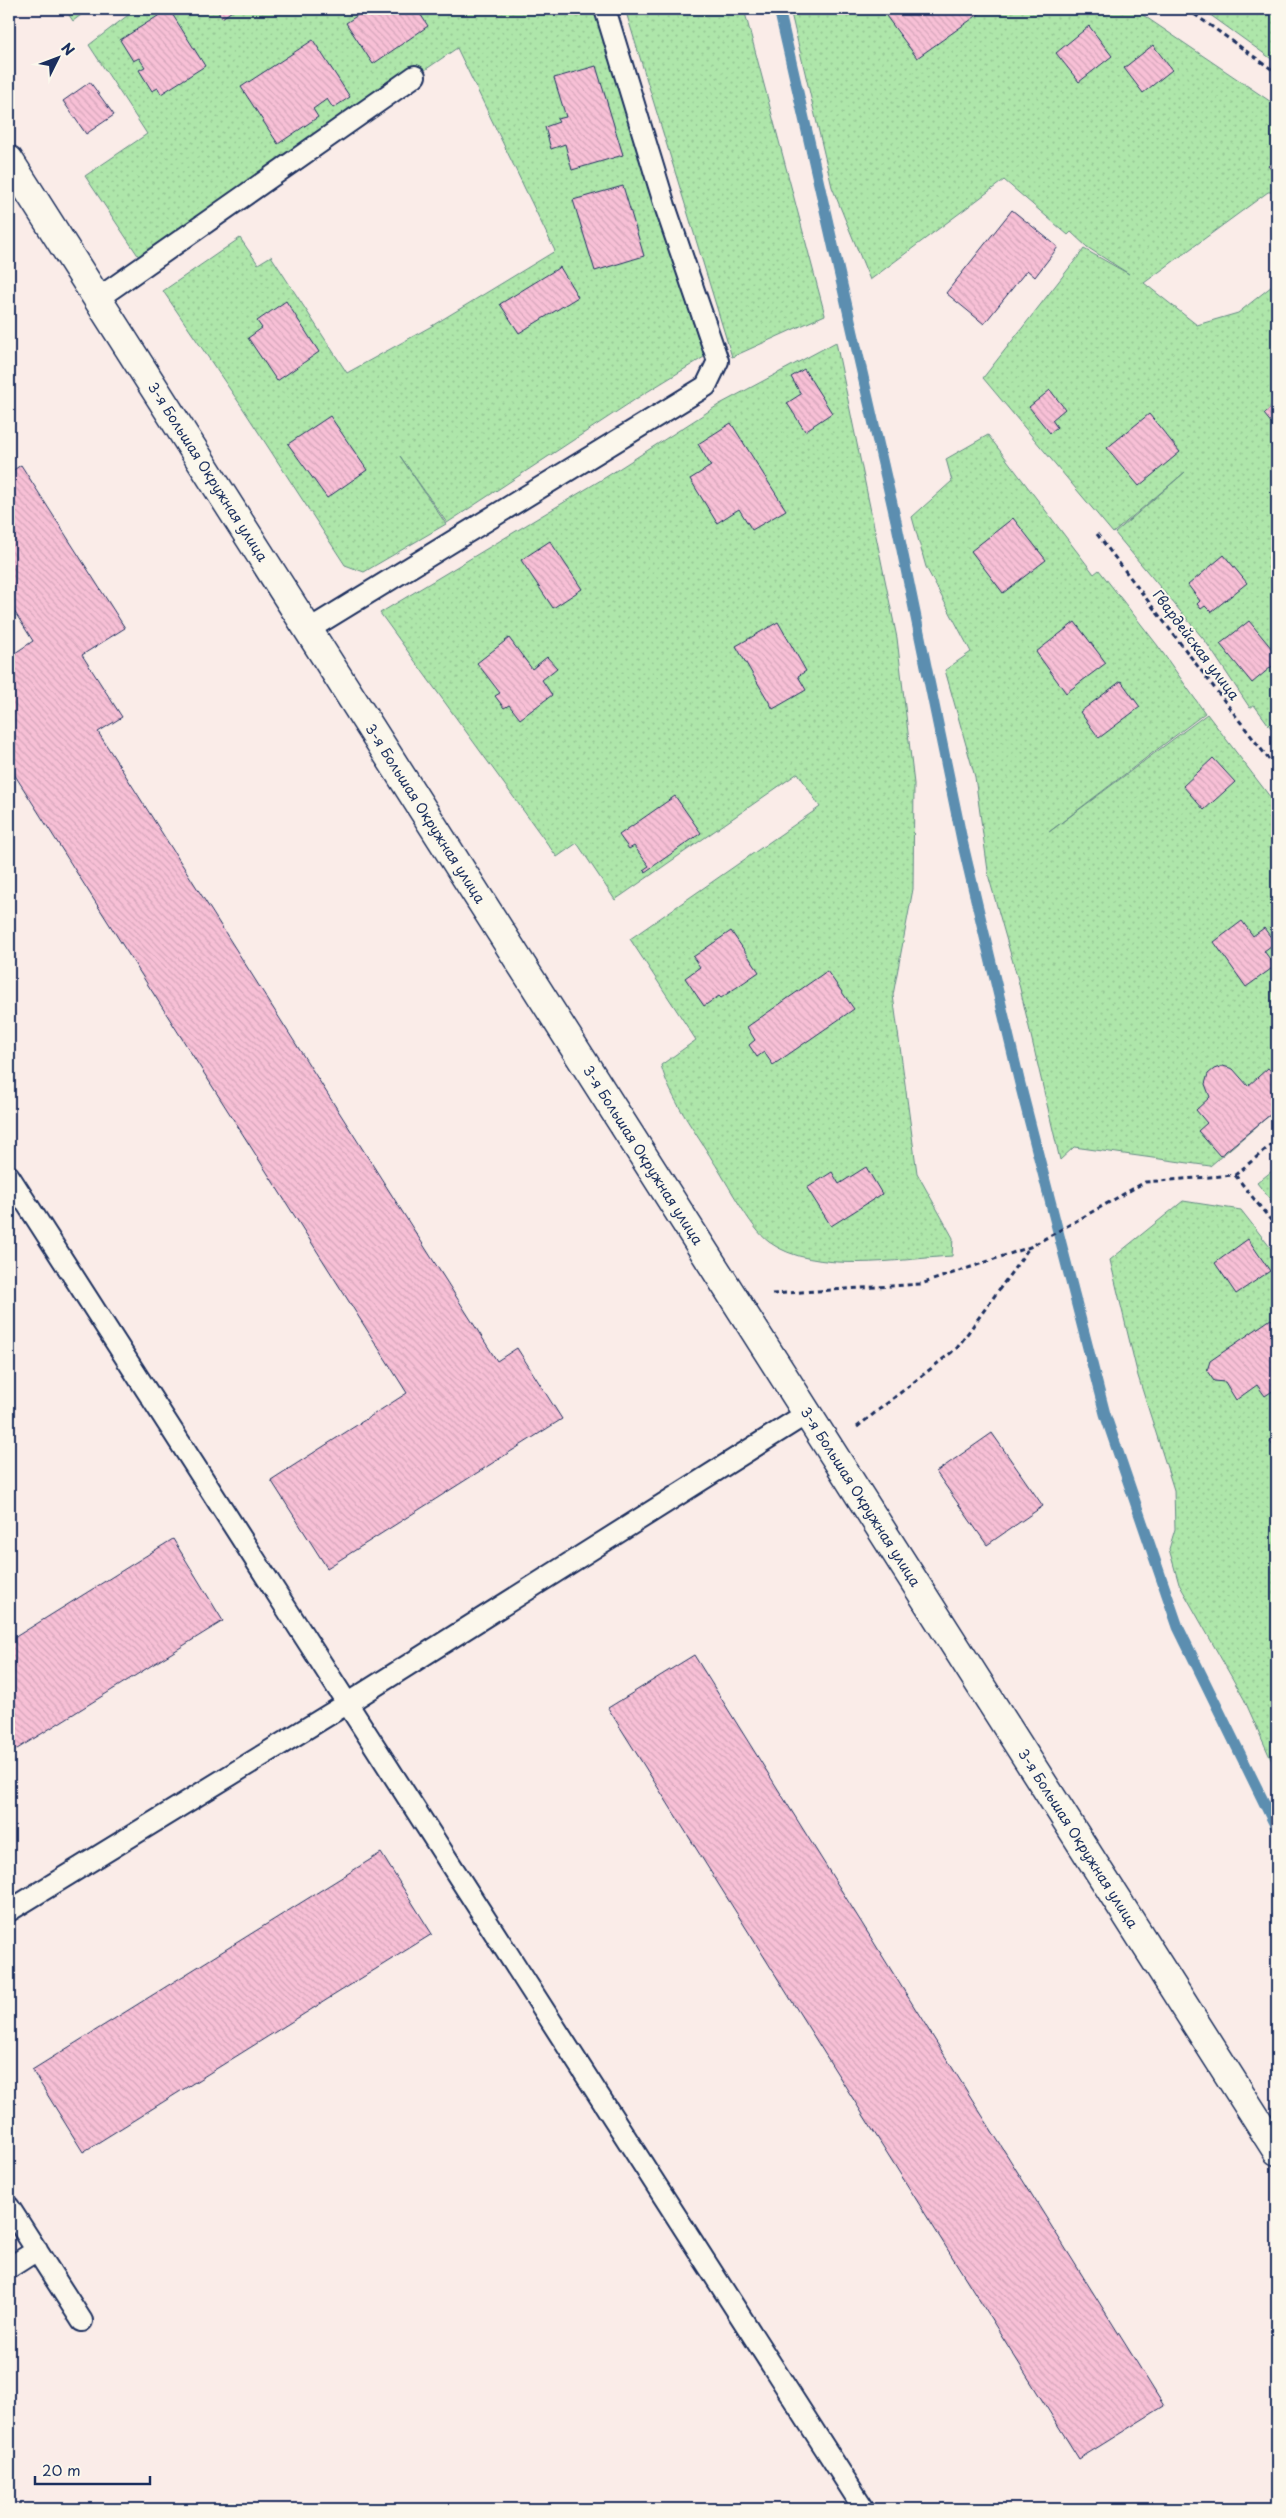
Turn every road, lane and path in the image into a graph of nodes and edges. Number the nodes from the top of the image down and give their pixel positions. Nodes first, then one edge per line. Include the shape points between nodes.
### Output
1 (605, 9) edge
2 (1188, 9) edge
3 (1277, 73) edge
4 (415, 76) dead end
5 (9, 160) edge
6 (97, 299) junction
7 (1097, 534) dead end
8 (308, 630) junction
9 (1277, 770) edge
10 (1277, 1140) edge
11 (1235, 1175) junction
12 (9, 1176) edge
13 (1277, 1228) edge
14 (1030, 1247) junction
15 (731, 1296) junction
16 (806, 1414) junction
17 (829, 1450) junction
18 (348, 1704) junction
19 (9, 1911) edge
20 (1277, 2151) edge
21 (9, 2207) edge
22 (37, 2250) junction
23 (9, 2268) edge
24 (82, 2322) dead end
25 (864, 2509) edge

1 - 8 lane via 665,206 718,361 706,386
2 - 3 path
4 - 6 lane
5 - 6 street, 3-я Большая Окружная улица
6 - 8 street, 3-я Большая Окружная улица
7 - 9 path, Гвардейская улица
8 - 15 street, 3-я Большая Окружная улица
10 - 11 path
11 - 13 path
11 - 14 path via 1145,1182
12 - 18 lane
14 - 15 path via 921,1284
14 - 17 path via 957,1348
15 - 16 street, 3-я Большая Окружная улица
16 - 17 street, 3-я Большая Окружная улица
16 - 18 lane
17 - 20 street, 3-я Большая Окружная улица
18 - 19 lane
18 - 25 lane
21 - 22 lane
22 - 23 lane
22 - 24 lane

